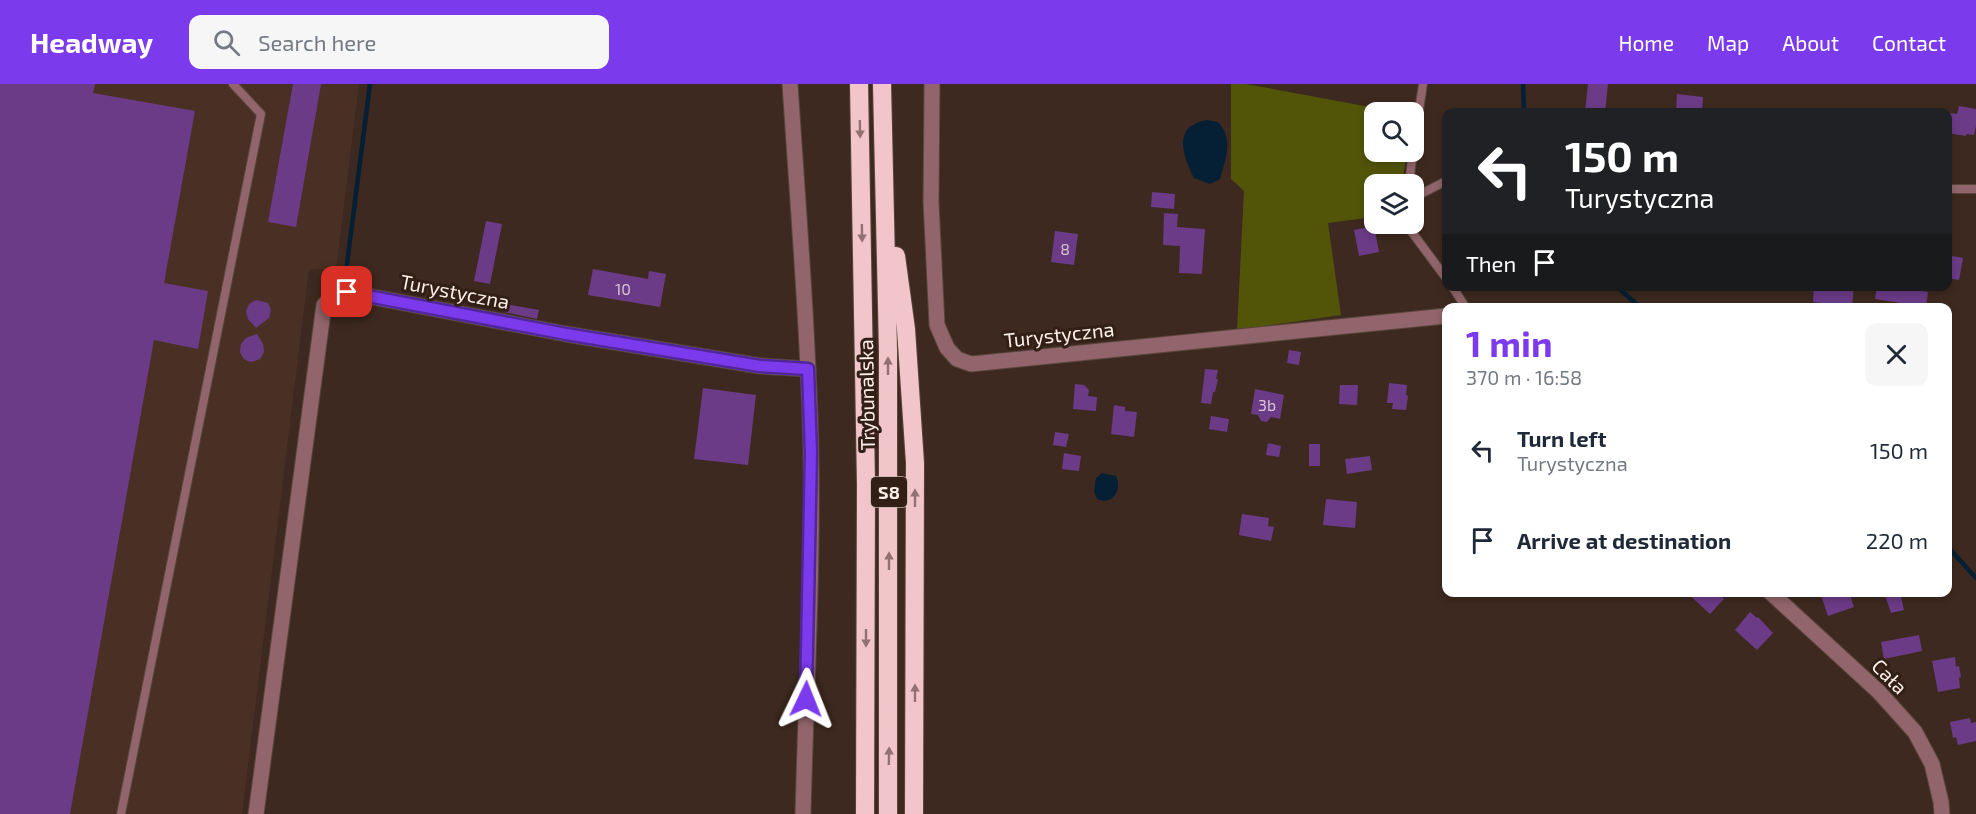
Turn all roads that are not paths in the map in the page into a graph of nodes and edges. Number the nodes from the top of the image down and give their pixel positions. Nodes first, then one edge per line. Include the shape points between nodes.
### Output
1 (232, 84) edge
2 (790, 84) edge
3 (859, 84) edge
4 (882, 84) edge
5 (932, 84) edge
6 (1423, 84) edge
7 (1420, 102) edge
8 (885, 170) junction
9 (1442, 184) edge
10 (1952, 189) edge
11 (1976, 189) edge
12 (1424, 193) edge
13 (1413, 234) edge
14 (1442, 273) edge
15 (1442, 316) edge
16 (808, 369) junction
17 (1775, 597) edge
18 (121, 814) edge
19 (256, 814) edge
20 (803, 814) edge
21 (865, 814) edge
22 (888, 814) edge
23 (914, 814) edge
24 (1942, 814) edge

1 - 18 lane via 261,114
2 - 16 street
3 -> 21 highway, Trybunalska / S8 via 866,484
4 - 8 highway, Trybunalska / S8
5 - 15 street, Turystyczna via 931,202 937,325 947,348 957,359 971,364
6 - 7 lane
22 -> 8 highway, Trybunalska / S8 via 890,520
23 -> 8 highway via 915,463 906,329
9 - 12 lane
10 - 11 lane
13 - 14 lane
16 - 19 street, Turystyczna via 760,366 566,334 347,292 331,298 324,305
16 - 20 street via 811,453
17 - 24 street, Cała via 1878,692 1915,732 1932,764

